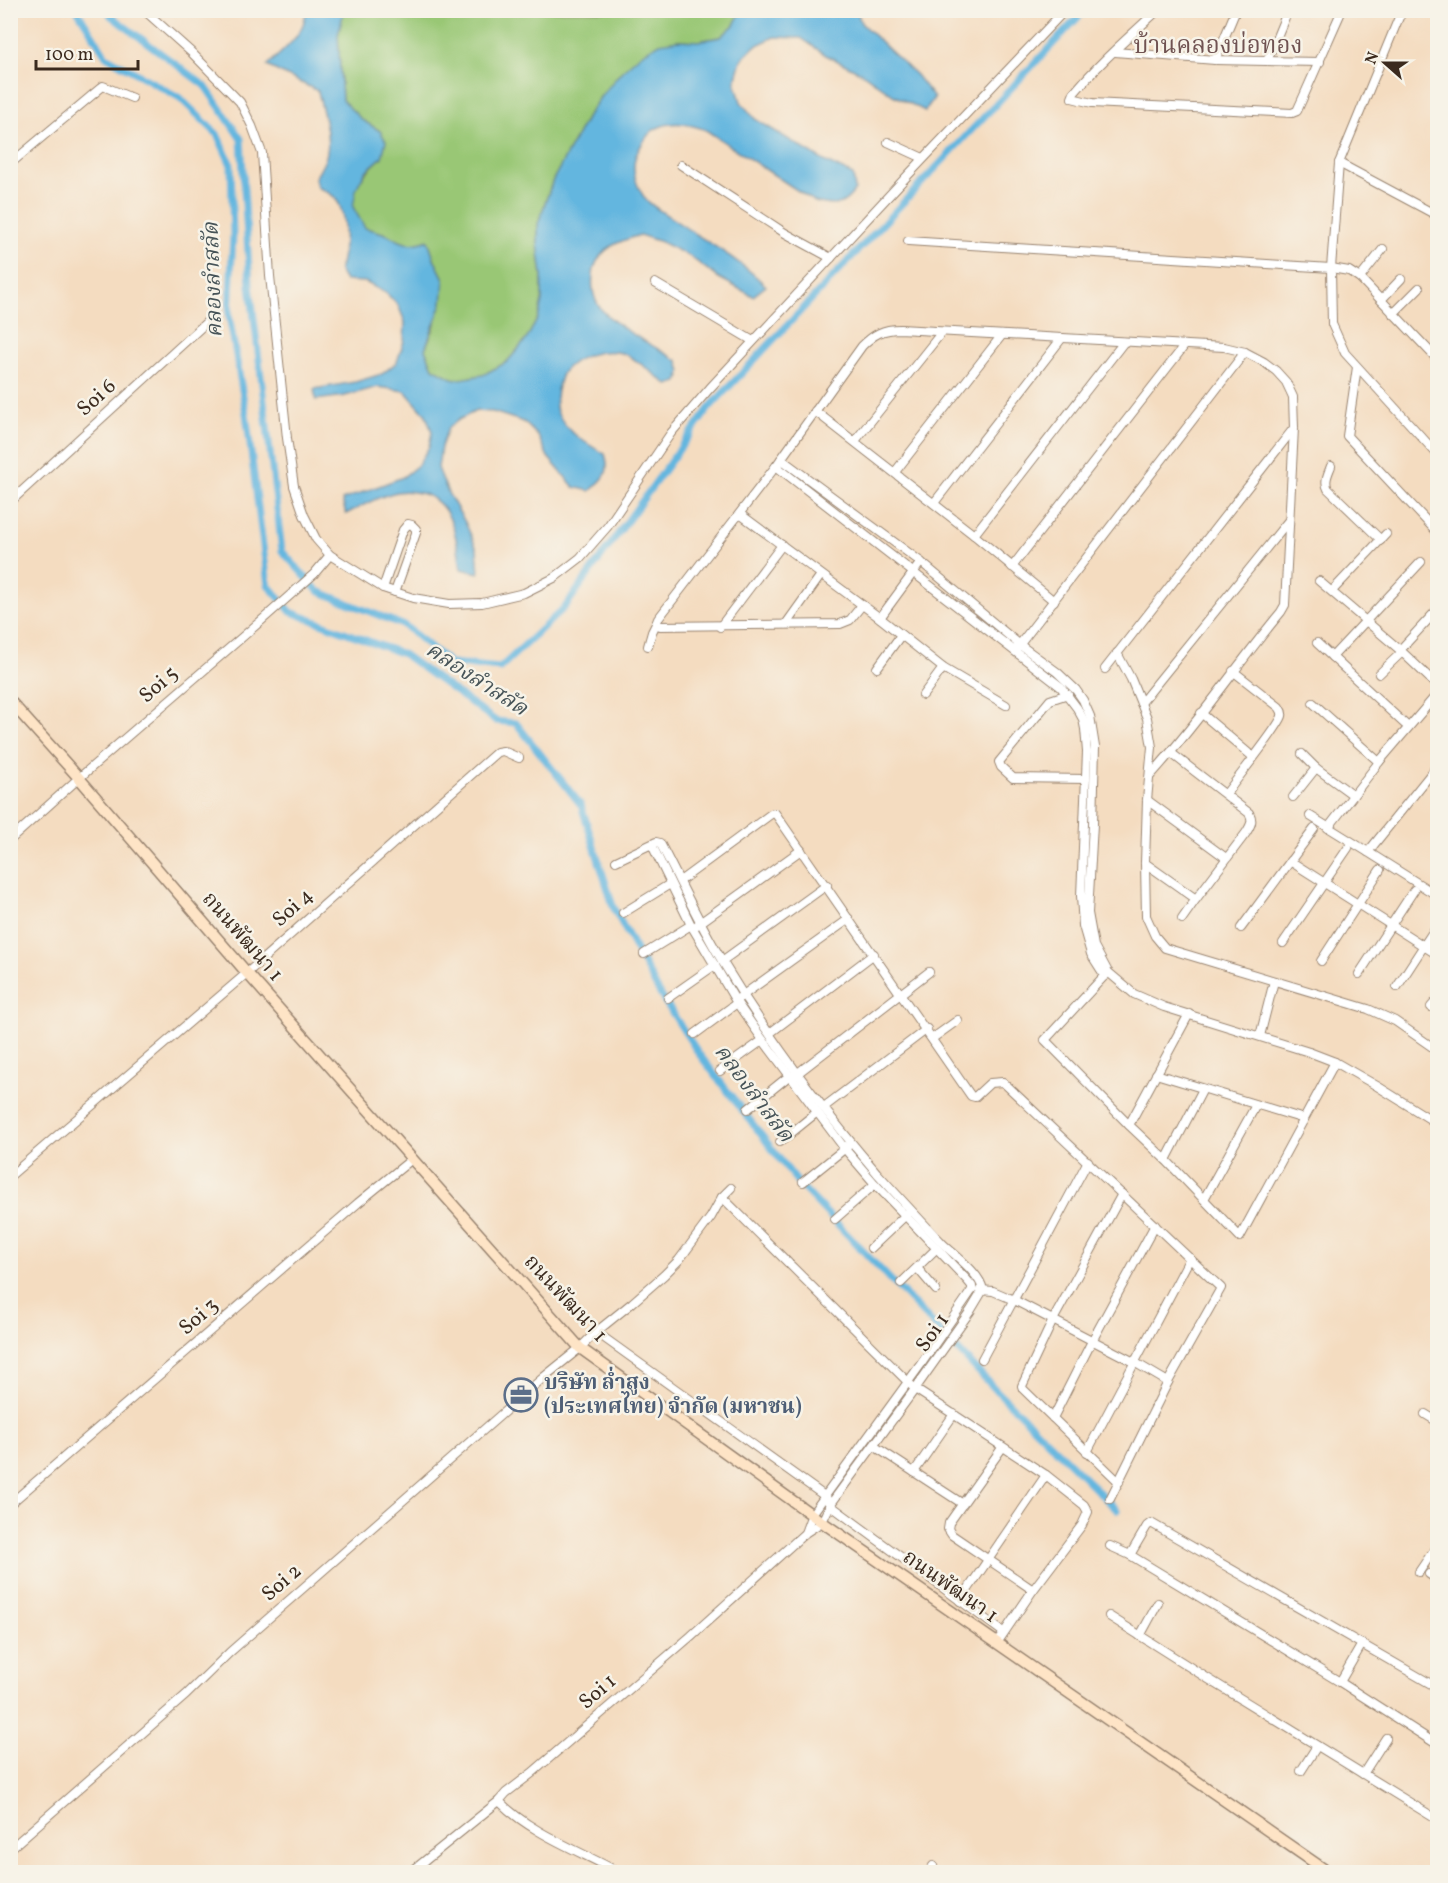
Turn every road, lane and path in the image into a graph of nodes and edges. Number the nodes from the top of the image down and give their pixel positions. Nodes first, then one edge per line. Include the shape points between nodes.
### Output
1 (144, 10) edge
2 (1065, 10) edge
3 (1158, 10) edge
4 (1226, 10) edge
5 (1288, 10) edge
6 (1342, 10) edge
7 (1390, 10) edge
8 (1236, 11) edge
9 (1402, 13) edge
10 (1115, 52) junction
11 (1215, 60) junction
12 (1268, 61) junction
13 (1320, 62) junction
14 (132, 98) dead end
15 (888, 142) dead end
16 (923, 159) junction
17 (1339, 163) junction
18 (10, 164) edge
19 (681, 165) dead end
20 (1437, 216) edge
21 (908, 241) dead end
22 (1383, 249) dead end
23 (831, 258) junction
24 (1331, 268) junction
25 (1360, 278) junction
26 (1401, 279) dead end
27 (655, 283) dead end
28 (1419, 288) dead end
29 (1381, 300) junction
30 (1393, 314) junction
31 (209, 320) dead end
32 (942, 332) junction
33 (1002, 335) junction
34 (1062, 338) junction
35 (753, 341) junction
36 (1124, 342) junction
37 (1185, 345) junction
38 (1245, 352) junction
39 (1437, 360) edge
40 (1357, 367) junction
41 (815, 411) junction
42 (1294, 428) junction
43 (855, 441) junction
44 (1437, 455) edge
45 (779, 463) junction
46 (1331, 466) dead end
47 (895, 472) junction
48 (10, 502) edge
49 (934, 503) junction
50 (740, 514) junction
51 (1289, 519) junction
52 (1437, 533) edge
53 (974, 535) junction
54 (782, 545) junction
55 (330, 555) junction
56 (921, 562) junction
57 (1420, 562) dead end
58 (1012, 567) junction
59 (914, 572) junction
60 (821, 575) junction
61 (1320, 581) dead end
62 (383, 588) junction
63 (1332, 591) junction
64 (395, 592) junction
65 (1054, 601) junction
66 (862, 605) junction
67 (1437, 609) edge
68 (880, 618) junction
69 (1366, 622) junction
70 (656, 624) junction
71 (786, 624) junction
72 (720, 627) junction
73 (902, 635) junction
74 (1317, 642) dead end
75 (1020, 645) junction
76 (648, 646) dead end
77 (1401, 651) junction
78 (1117, 653) junction
79 (1332, 657) junction
80 (878, 668) dead end
81 (943, 668) junction
82 (1105, 669) dead end
83 (1233, 672) junction
84 (1437, 673) edge
85 (1379, 674) dead end
86 (1434, 683) edge
87 (1437, 693) edge
88 (1068, 694) junction
89 (923, 695) dead end
90 (10, 701) edge
91 (1141, 703) junction
92 (1312, 703) dead end
93 (1006, 705) dead end
94 (1202, 713) junction
95 (1408, 726) junction
96 (1171, 753) junction
97 (1302, 754) dead end
98 (1253, 757) junction
99 (519, 758) dead end
100 (1379, 762) junction
101 (1437, 765) edge
102 (1316, 768) junction
103 (1150, 777) junction
104 (79, 778) junction
105 (1086, 779) junction
106 (1226, 794) junction
107 (1353, 795) junction
108 (1293, 797) dead end
109 (1147, 800) junction
110 (1310, 816) dead end
111 (1093, 824) junction
112 (1084, 825) junction
113 (1328, 828) junction
114 (1314, 829) dead end
115 (10, 840) edge
116 (652, 845) junction
117 (1348, 848) dead end
118 (800, 849) junction
119 (1368, 852) junction
120 (1226, 858) junction
121 (616, 861) dead end
122 (1290, 861) junction
123 (1145, 863) junction
124 (1380, 870) dead end
125 (680, 881) junction
126 (1324, 883) junction
127 (670, 884) junction
128 (826, 884) junction
129 (1414, 890) dead end
130 (1437, 896) edge
131 (1196, 899) junction
132 (1358, 904) junction
133 (623, 913) dead end
134 (1182, 918) dead end
135 (700, 920) junction
136 (850, 921) junction
137 (1437, 924) edge
138 (692, 925) junction
139 (1390, 925) junction
140 (1241, 928) dead end
141 (1283, 943) dead end
142 (1423, 946) junction
143 (644, 954) dead end
144 (1437, 955) edge
145 (875, 956) junction
146 (719, 961) junction
147 (1321, 961) dead end
148 (928, 972) dead end
149 (247, 973) junction
150 (1107, 974) junction
151 (1359, 974) dead end
152 (1274, 981) junction
153 (1397, 987) dead end
154 (900, 992) junction
155 (668, 998) dead end
156 (745, 998) junction
157 (1437, 999) edge
158 (737, 1003) junction
159 (1431, 1007) dead end
160 (1189, 1014) junction
161 (958, 1020) dead end
162 (927, 1029) junction
163 (695, 1034) dead end
164 (1261, 1034) junction
165 (771, 1035) junction
166 (933, 1038) junction
167 (763, 1040) junction
168 (1437, 1051) edge
169 (1335, 1062) junction
170 (720, 1071) dead end
171 (792, 1074) junction
172 (1156, 1074) junction
173 (1203, 1089) junction
174 (1256, 1105) junction
175 (824, 1107) junction
176 (748, 1109) dead end
177 (816, 1113) junction
178 (1304, 1119) junction
179 (1437, 1124) edge
180 (1129, 1125) junction
181 (780, 1142) dead end
182 (848, 1146) junction
183 (412, 1159) junction
184 (1166, 1160) junction
185 (1088, 1161) junction
186 (10, 1176) edge
187 (803, 1182) dead end
188 (875, 1184) junction
189 (731, 1188) dead end
190 (1122, 1194) junction
191 (722, 1197) junction
192 (1204, 1200) junction
193 (908, 1213) junction
194 (835, 1219) dead end
195 (1155, 1225) junction
196 (872, 1248) dead end
197 (936, 1249) junction
198 (1190, 1258) junction
199 (918, 1269) junction
200 (901, 1283) dead end
201 (936, 1290) dead end
202 (972, 1290) junction
203 (982, 1293) junction
204 (1014, 1300) junction
205 (1053, 1320) junction
206 (596, 1332) junction
207 (1092, 1341) junction
208 (580, 1348) junction
209 (982, 1359) dead end
210 (1134, 1362) junction
211 (908, 1381) junction
212 (1168, 1382) junction
213 (915, 1389) junction
214 (954, 1414) junction
215 (1425, 1414) dead end
216 (1053, 1418) junction
217 (1437, 1422) edge
218 (874, 1446) junction
219 (1002, 1448) junction
220 (1087, 1452) junction
221 (914, 1472) junction
222 (1046, 1476) junction
223 (1119, 1482) junction
224 (826, 1497) junction
225 (1110, 1499) dead end
226 (10, 1504) edge
227 (963, 1504) junction
228 (830, 1505) junction
229 (812, 1515) junction
230 (822, 1522) junction
231 (805, 1533) junction
232 (1437, 1544) edge
233 (1110, 1546) dead end
234 (1130, 1555) junction
235 (988, 1559) junction
236 (1419, 1572) dead end
237 (1429, 1574) dead end
238 (1437, 1580) edge
239 (1033, 1590) junction
240 (960, 1601) junction
241 (1158, 1603) dead end
242 (1109, 1616) dead end
243 (1003, 1632) junction
244 (1140, 1636) junction
245 (997, 1643) junction
246 (1362, 1644) junction
247 (1340, 1682) junction
248 (1437, 1688) edge
249 (1386, 1738) dead end
250 (1437, 1745) edge
251 (1317, 1746) junction
252 (1301, 1771) dead end
253 (1363, 1774) junction
254 (499, 1801) junction
255 (1437, 1820) edge
256 (10, 1849) edge
257 (411, 1872) edge
258 (618, 1872) edge
259 (1328, 1872) edge

1 - 55 street via 240,102 252,126 261,153 272,296 294,486 304,515
2 - 16 street
3 - 10 street
4 - 8 street
5 - 12 street
6 - 13 street
7 - 9 street
8 - 11 street
9 - 17 street
10 - 11 street
10 - 13 street via 1074,93 1074,100 1292,113 1297,111
11 - 12 street
12 - 13 street
14 - 18 street via 103,86
15 - 16 street
16 - 23 street
17 - 20 street
17 - 24 street
19 - 23 street
21 - 24 street
22 - 25 street
23 - 35 street
24 - 25 street via 1349,271
24 - 40 street via 1332,324 1344,353
25 - 29 street
26 - 29 street
27 - 35 street
28 - 30 street
29 - 30 street
30 - 39 street
31 - 48 street, Soi 6
32 - 33 street
32 - 41 street via 887,329 874,335
32 - 43 street
33 - 34 street
33 - 47 street
34 - 36 street
34 - 49 street
35 - 64 street via 682,419 608,526 580,558 554,578 524,593 483,603 449,604
36 - 37 street
36 - 53 street
37 - 38 street
37 - 58 street
38 - 42 street via 1286,382 1293,397
38 - 65 street
40 - 44 street
40 - 52 street via 1347,436
41 - 43 street
41 - 45 street
42 - 51 street
42 - 78 street
43 - 47 street
45 - 50 street
45 - 56 street
45 - 59 street
46 - 63 street via 1328,489 1383,537
47 - 49 street
49 - 53 street
50 - 54 street
50 - 70 street
51 - 83 street via 1285,605
51 - 91 street
53 - 58 street
54 - 60 street
54 - 72 street
55 - 62 street
55 - 104 street, Soi 5 via 314,574
56 - 59 street
56 - 75 street
57 - 69 street
58 - 65 street
59 - 68 street
59 - 75 street
60 - 66 street
60 - 71 street
61 - 63 street
62 - 64 street
62 - 64 street via 403,530 412,525 416,533
63 - 69 street
65 - 75 street
66 - 68 street
66 - 71 street via 845,623
67 - 77 street
68 - 73 street
69 - 77 street
69 - 79 street
70 - 72 street
70 - 76 street
71 - 72 street
73 - 80 street
73 - 81 street
74 - 79 street
75 - 88 street
75 - 111 street via 1076,690 1090,716 1095,747
77 - 85 street
77 - 86 street
78 - 82 street
78 - 91 street
79 - 95 street
81 - 89 street
81 - 93 street
83 - 94 street
83 - 98 street via 1282,712 1275,729
84 - 86 street
87 - 95 street
88 - 105 street via 1083,719
88 - 105 street via 1050,700 999,762 1013,778
90 - 104 main road, ถนนพัฒนา 1
91 - 103 street via 1152,747
92 - 100 street
94 - 96 street
94 - 98 street
95 - 100 street
96 - 103 street
96 - 106 street
97 - 102 street
98 - 106 street
99 - 149 street, Soi 4 via 497,752
100 - 107 street
101 - 119 street
102 - 107 street
102 - 108 street
103 - 109 street
104 - 115 street, Soi 5
104 - 149 main road, ถนนพัฒนา 1
105 - 112 street
106 - 120 street via 1252,819
107 - 113 street
109 - 120 street
109 - 123 street
110 - 113 street
111 - 112 street
111 - 150 street via 1088,913 1094,946
112 - 150 street via 1083,926 1091,954
113 - 119 street
114 - 122 street
116 - 121 street
116 - 125 street via 660,843
116 - 127 street
117 - 126 street
118 - 125 street via 778,816 771,814
118 - 128 street
118 - 135 street
119 - 130 street
120 - 131 street
122 - 126 street
122 - 140 street
123 - 131 street
123 - 152 street via 1146,916 1165,948
124 - 132 street
125 - 135 street
126 - 132 street
126 - 141 street
127 - 133 street
127 - 138 street
128 - 136 street
128 - 146 street
129 - 139 street
131 - 134 street
132 - 139 street
132 - 147 street
135 - 138 street
135 - 146 street
136 - 145 street
136 - 156 street
137 - 142 street
138 - 143 street
138 - 146 street
139 - 142 street
139 - 151 street
142 - 144 street
142 - 153 street
145 - 154 street
145 - 165 street
146 - 155 street
146 - 156 street
146 - 158 street
148 - 154 street
149 - 183 main road, ถนนพัฒนา 1
149 - 186 street, Soi 4
150 - 160 street via 1134,994
150 - 180 street via 1045,1040
152 - 164 street
152 - 168 street via 1395,1021
154 - 162 street
154 - 171 street
156 - 158 street
156 - 165 street
157 - 159 street
158 - 163 street
158 - 167 street
160 - 164 street
160 - 172 street
161 - 166 street
162 - 166 street
162 - 175 street
164 - 169 street
165 - 171 street
166 - 185 street via 971,1096 975,1097 990,1083 1003,1082
167 - 170 street
167 - 171 street
169 - 178 street
169 - 179 street
171 - 175 street
171 - 176 street
171 - 177 street
172 - 173 street
172 - 180 street
173 - 174 street
173 - 184 street
174 - 178 street
174 - 192 street
175 - 182 street
177 - 181 street
177 - 182 street
178 - 192 street via 1241,1237
180 - 184 street
182 - 187 street
182 - 188 street
182 - 193 street
183 - 208 main road, ถนนพัฒนา 1
183 - 226 street, Soi 3
184 - 192 street
185 - 190 street
185 - 204 street
188 - 193 street
188 - 194 street
189 - 191 street, Soi 2
190 - 195 street
190 - 205 street
191 - 206 street, Soi 2 via 679,1260
191 - 211 street
193 - 196 street
193 - 197 street
193 - 203 street via 976,1276
195 - 198 street
195 - 207 street
197 - 199 street
197 - 202 street
198 - 210 street
198 - 212 street via 1221,1288
199 - 200 street
199 - 201 street
202 - 203 street
202 - 211 street, Soi 1
203 - 204 street via 993,1290
203 - 213 street, Soi 1
204 - 205 street
204 - 209 street
205 - 207 street
205 - 216 street via 1022,1386
206 - 208 street, Soi 2
206 - 224 street
207 - 210 street
207 - 216 street
208 - 229 main road, ถนนพัฒนา 1
208 - 256 street, Soi 2
210 - 212 street
210 - 220 street
211 - 213 street
211 - 224 street, Soi 1
212 - 223 street
213 - 214 street
213 - 218 street, Soi 1
214 - 219 street
214 - 221 street
215 - 217 street
216 - 220 street
218 - 221 street
218 - 228 street, Soi 1
219 - 222 street
219 - 227 street
220 - 223 street
221 - 227 street
222 - 235 street
222 - 239 street via 1088,1512
223 - 225 street
224 - 228 street
224 - 229 street, Soi 1
227 - 235 street via 948,1529
228 - 230 street, Soi 1
228 - 240 street
229 - 230 main road, ถนนพัฒนา 1
229 - 231 street, Soi 1
230 - 231 street, Soi 1
230 - 245 main road, ถนนพัฒนา 1
231 - 254 street, Soi 1
232 - 236 street
233 - 234 street
234 - 246 street via 1151,1523
234 - 247 street
235 - 239 street
235 - 240 street
237 - 238 street
239 - 243 street
240 - 243 street
241 - 244 street
242 - 244 street
243 - 245 street
244 - 251 street
245 - 259 main road, ถนนพัฒนา 1
246 - 247 street
246 - 248 street
247 - 250 street
249 - 253 street
251 - 252 street
251 - 253 street
253 - 255 street
254 - 257 street, Soi 1
254 - 258 street via 533,1827

